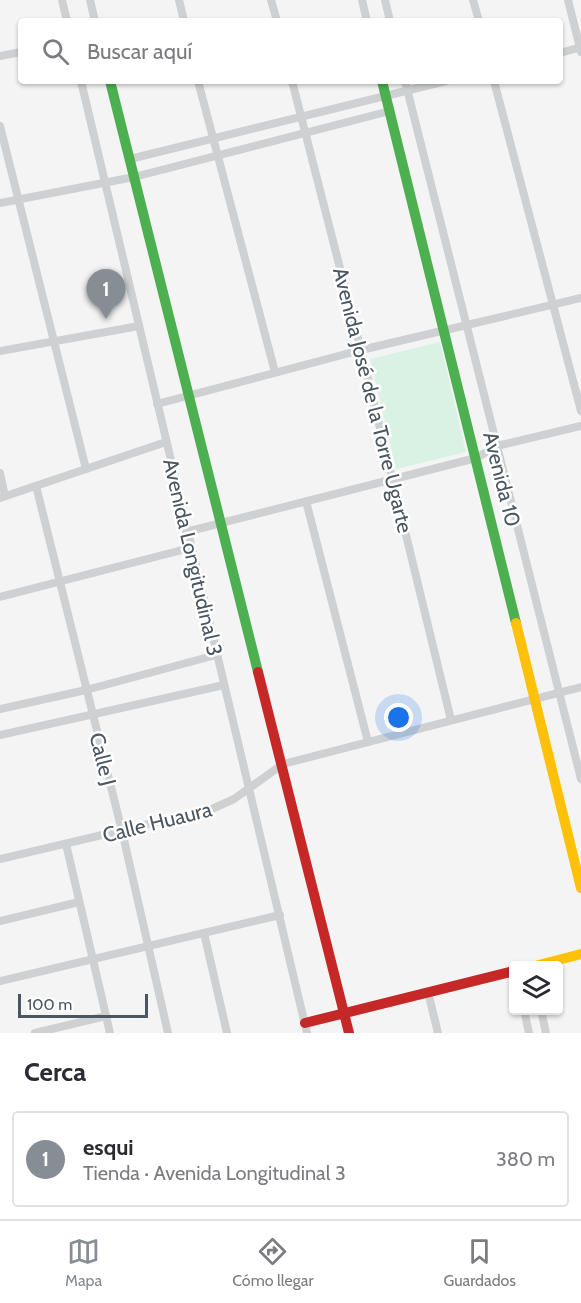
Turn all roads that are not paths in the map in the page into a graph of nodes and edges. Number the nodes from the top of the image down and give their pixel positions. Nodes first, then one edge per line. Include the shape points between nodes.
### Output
1 (62, 0) edge
2 (90, 0) edge
3 (179, 0) edge
4 (271, 0) edge
5 (362, 0) edge
6 (385, 0) edge
7 (473, 0) edge
8 (568, 0) edge
9 (66, 18) edge
10 (94, 18) edge
11 (183, 18) edge
12 (276, 18) edge
13 (366, 18) edge
14 (389, 18) edge
15 (478, 18) edge
16 (581, 49) edge
17 (563, 52) edge
18 (18, 53) edge
19 (0, 56) edge
20 (82, 84) edge
21 (111, 84) edge
22 (199, 84) edge
23 (293, 84) edge
24 (383, 84) edge
25 (406, 84) edge
26 (433, 84) edge
27 (495, 84) edge
28 (407, 90) junction
29 (386, 96) junction
30 (390, 111) junction
31 (301, 117) junction
32 (0, 126) edge
33 (305, 132) junction
34 (212, 139) junction
35 (217, 157) junction
36 (130, 159) junction
37 (134, 177) junction
38 (105, 183) junction
39 (18, 200) junction
40 (0, 203) edge
41 (581, 298) edge
42 (552, 305) junction
43 (140, 326) junction
44 (466, 326) junction
45 (446, 332) junction
46 (54, 341) junction
47 (361, 350) junction
48 (0, 351) edge
49 (275, 372) junction
50 (188, 394) junction
51 (157, 404) junction
52 (581, 411) edge
53 (581, 426) edge
54 (166, 442) junction
55 (497, 446) junction
56 (476, 458) junction
57 (86, 469) junction
58 (0, 473) edge
59 (392, 479) junction
60 (36, 486) junction
61 (3, 497) edge
62 (306, 501) junction
63 (222, 523) junction
64 (186, 532) junction
65 (190, 548) junction
66 (59, 582) junction
67 (0, 597) edge
68 (216, 655) junction
69 (224, 685) junction
70 (581, 687) edge
71 (86, 690) junction
72 (560, 692) junction
73 (535, 699) junction
74 (0, 709) edge
75 (92, 715) junction
76 (452, 720) junction
77 (0, 735) edge
78 (368, 742) junction
79 (283, 764) junction
80 (581, 779) edge
81 (249, 787) junction
82 (122, 831) junction
83 (66, 844) junction
84 (0, 859) edge
85 (581, 888) edge
86 (80, 902) junction
87 (280, 915) junction
88 (0, 921) edge
89 (204, 933) junction
90 (148, 946) junction
91 (581, 954) edge
92 (93, 959) junction
93 (554, 961) edge
94 (509, 972) edge
95 (0, 981) edge
96 (428, 992) junction
97 (344, 1013) junction
98 (525, 1015) edge
99 (542, 1015) edge
100 (106, 1016) junction
101 (306, 1028) edge
102 (35, 1033) edge
103 (110, 1033) edge
104 (168, 1033) edge
105 (227, 1033) edge
106 (349, 1033) edge
107 (438, 1033) edge
108 (529, 1033) edge
109 (546, 1033) edge

1 - 9 street
2 - 10 street
3 - 11 street
4 - 12 street
5 - 13 street
6 - 14 street
7 - 15 street
8 - 16 street
16 - 17 street
18 - 19 street
20 - 38 street, Avenida Longitudinal 3
21 - 36 street
22 - 34 street
23 - 31 street, Avenida José de la Torre Ugarte
24 - 29 street, Avenida 10
25 - 28 street, Avenida 10
26 - 28 street
27 - 42 street
28 - 29 street
28 - 44 street, Avenida 10
29 - 30 street, Avenida 10
29 - 31 street
30 - 33 street
30 - 45 street, Avenida 10
31 - 33 street, Avenida José de la Torre Ugarte
31 - 34 street
32 - 39 street
33 - 35 street
33 - 47 street, Avenida José de la Torre Ugarte
34 - 35 street
34 - 36 street
35 - 37 street
35 - 49 street
36 - 37 street
37 - 38 street
37 - 50 street
38 - 39 street
38 - 43 street, Avenida Longitudinal 3
39 - 40 street
39 - 46 street
41 - 42 street
42 - 44 street
42 - 52 street
43 - 46 street
43 - 51 street, Avenida Longitudinal 3
44 - 45 street
44 - 55 street, Avenida 10
45 - 47 street
45 - 56 street, Avenida 10
46 - 48 street
46 - 57 street
47 - 49 street
47 - 59 street, Avenida José de la Torre Ugarte
49 - 50 street
50 - 51 street
50 - 63 street
51 - 54 street, Avenida Longitudinal 3
53 - 55 street
54 - 57 street
54 - 64 street, Avenida Longitudinal 3
55 - 56 street
55 - 72 street, Avenida 10
56 - 59 street
56 - 73 street, Avenida 10
57 - 60 street
58 - 61 street
59 - 62 street
59 - 76 street, Avenida José de la Torre Ugarte
60 - 61 street
60 - 66 street, Calle J
62 - 63 street
62 - 78 street
63 - 64 street
63 - 79 street
64 - 65 street, Avenida Longitudinal 3
65 - 66 street
65 - 68 street, Avenida Longitudinal 3
66 - 67 street
66 - 71 street, Calle J
68 - 69 street, Avenida Longitudinal 3
68 - 71 street
69 - 75 street
69 - 81 street, Avenida Longitudinal 3
70 - 72 street, Calle Huaura
71 - 74 street
71 - 75 street, Calle J
72 - 73 street, Calle Huaura
72 - 80 street, Avenida 10
73 - 76 street, Calle Huaura
73 - 85 street, Avenida 10
75 - 77 street
75 - 82 street, Calle J
76 - 78 street, Calle Huaura
78 - 79 street, Calle Huaura
79 - 81 street, Calle Huaura
79 - 97 street
81 - 82 street, Calle Huaura via 212,809
81 - 87 street, Avenida Longitudinal 3
82 - 83 street, Calle Huaura
82 - 90 street, Calle J
83 - 84 street, Calle Huaura
83 - 86 street
86 - 88 street
86 - 92 street
87 - 89 street
87 - 101 street, Avenida Longitudinal 3
89 - 90 street
89 - 105 street
90 - 92 street
90 - 104 street, Calle J
91 - 93 street
92 - 95 street
92 - 100 street
94 - 96 street
96 - 97 street
96 - 107 street
97 - 101 street
97 - 106 street
98 - 108 street
99 - 109 street
100 - 102 street
100 - 103 street

